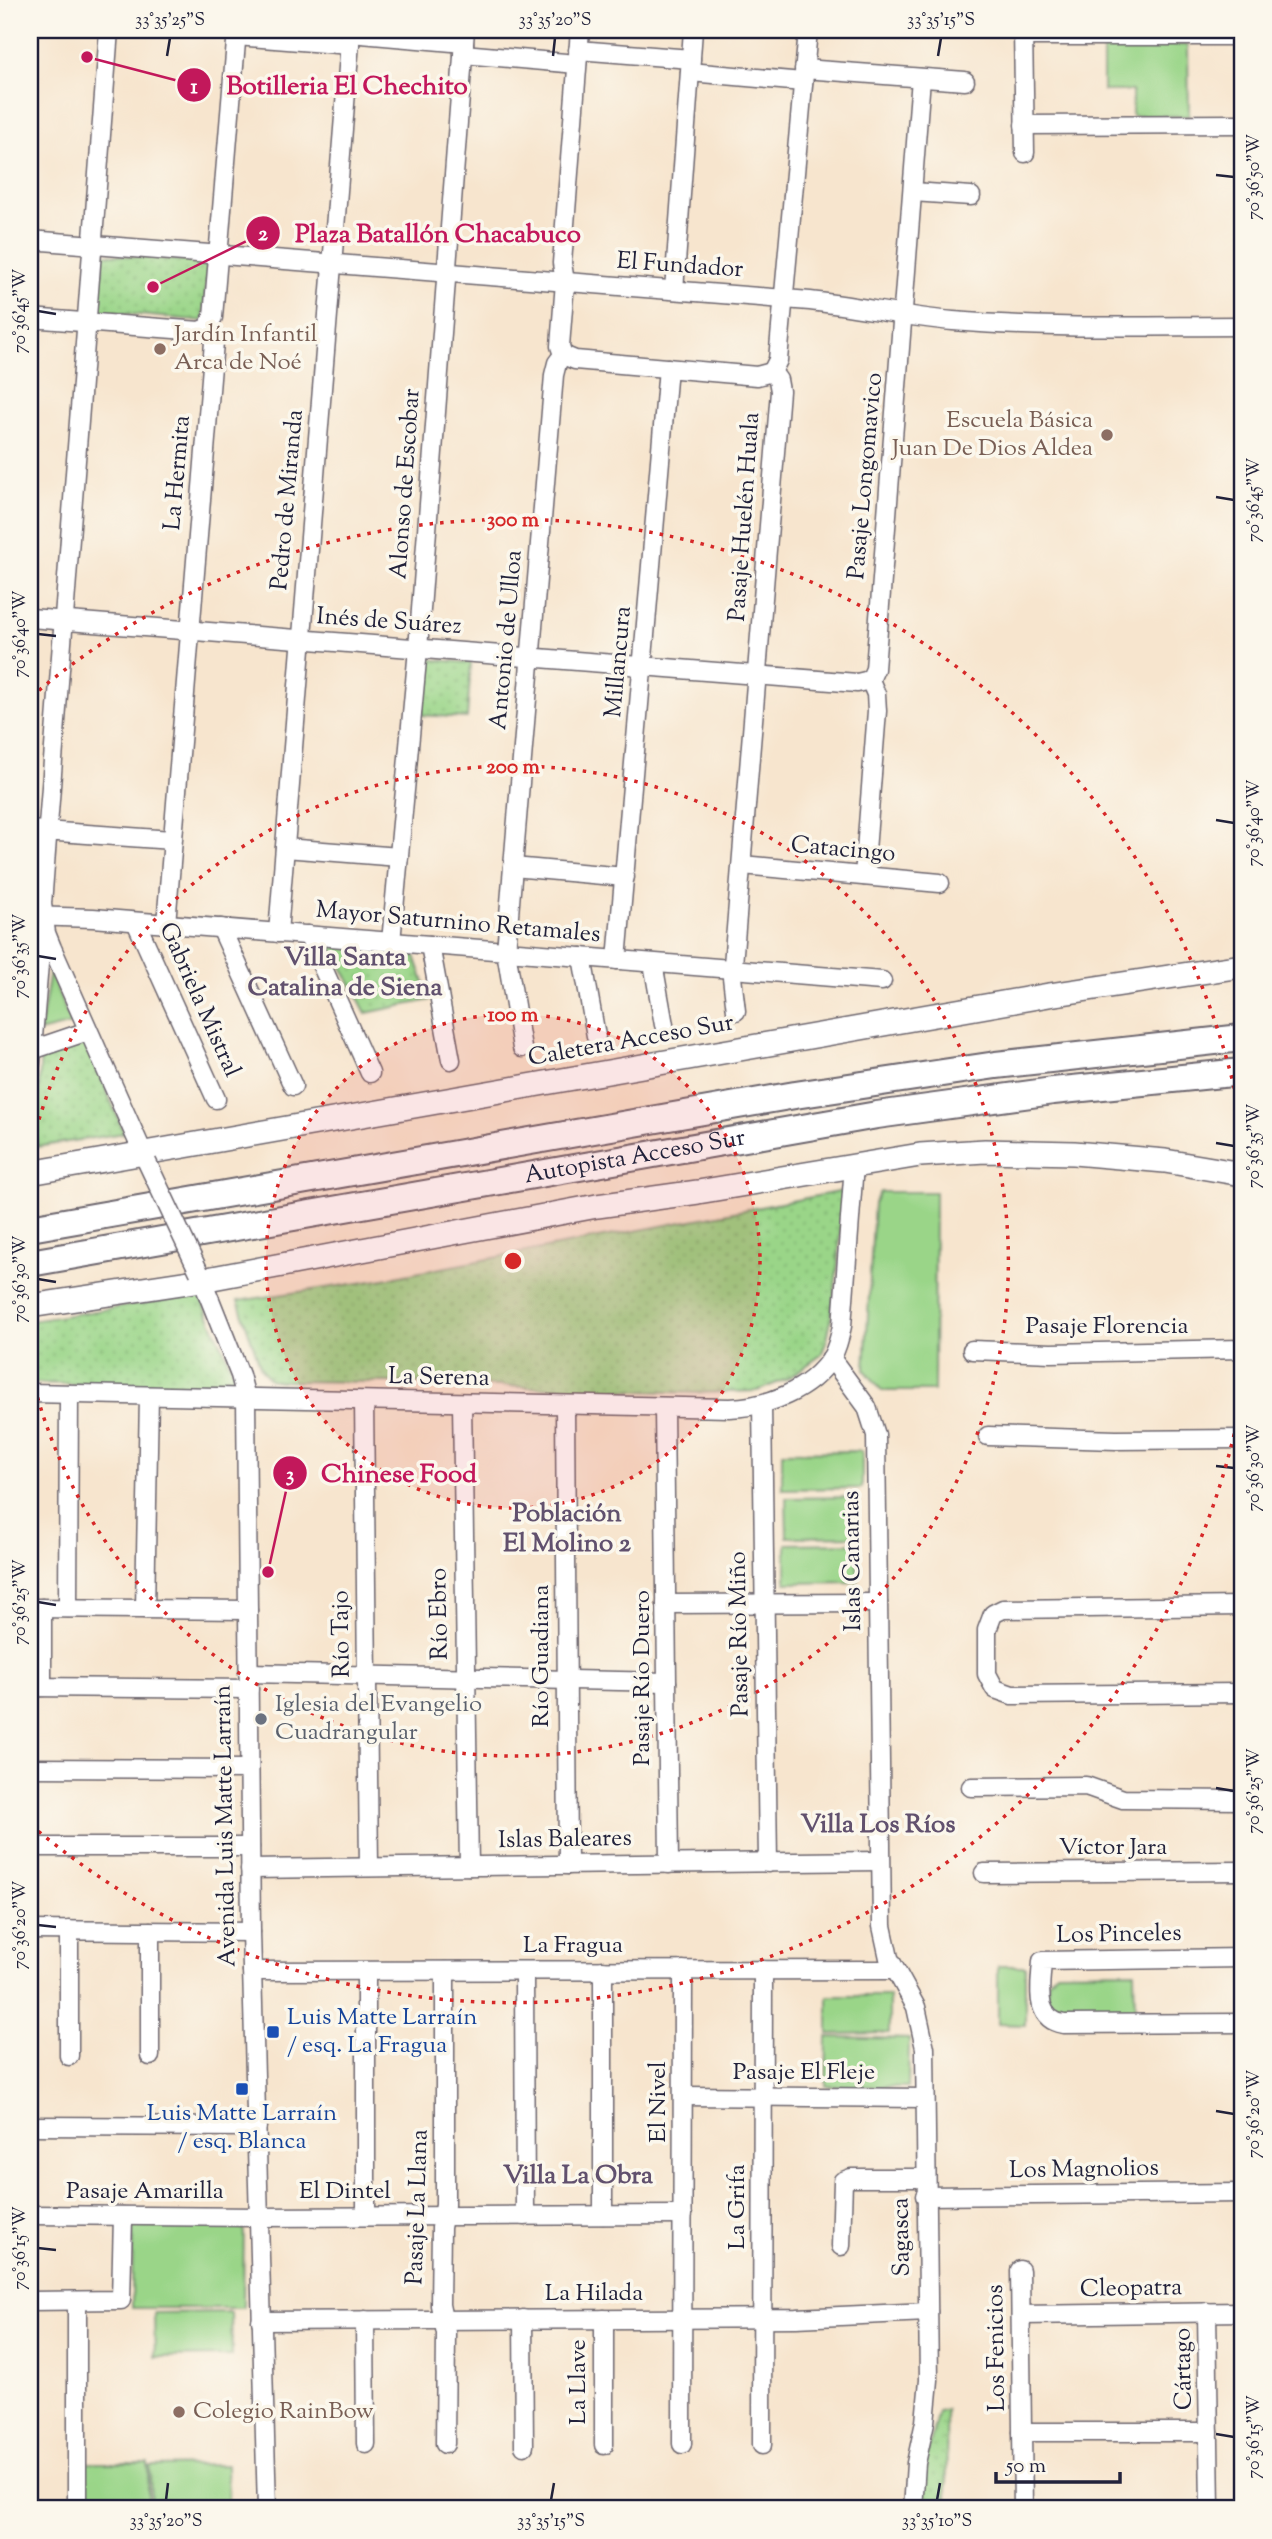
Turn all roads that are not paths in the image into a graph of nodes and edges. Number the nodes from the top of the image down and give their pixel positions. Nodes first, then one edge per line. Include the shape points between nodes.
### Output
1 (109, 30) edge
2 (580, 30) edge
3 (693, 30) edge
4 (808, 30) edge
5 (237, 33) edge
6 (1023, 33) edge
7 (350, 36) edge
8 (1242, 36) edge
9 (464, 42) edge
10 (578, 57) junction
11 (690, 66) junction
12 (804, 75) junction
13 (921, 78) junction
14 (965, 81) dead end
15 (1242, 124) edge
16 (1024, 125) junction
17 (1025, 153) dead end
18 (913, 192) junction
19 (971, 195) dead end
20 (30, 240) edge
21 (94, 245) junction
22 (218, 255) junction
23 (332, 264) junction
24 (446, 273) junction
25 (565, 282) junction
26 (674, 290) junction
27 (784, 299) junction
28 (904, 315) junction
29 (30, 318) edge
30 (88, 322) junction
31 (1242, 326) edge
32 (208, 327) junction
33 (563, 355) junction
34 (668, 368) junction
35 (772, 372) junction
36 (30, 618) edge
37 (64, 621) junction
38 (190, 631) junction
39 (302, 640) junction
40 (418, 649) junction
41 (530, 657) junction
42 (643, 667) junction
43 (758, 676) junction
44 (870, 680) junction
45 (39, 830) edge
46 (173, 840) junction
47 (285, 848) junction
48 (399, 857) junction
49 (742, 865) junction
50 (513, 867) junction
51 (863, 876) junction
52 (625, 877) junction
53 (940, 883) dead end
54 (37, 916) edge
55 (136, 922) junction
56 (166, 924) junction
57 (221, 928) junction
58 (278, 933) junction
59 (308, 935) junction
60 (391, 942) junction
61 (430, 945) junction
62 (506, 951) junction
63 (582, 957) junction
64 (618, 960) junction
65 (653, 962) junction
66 (1242, 966) edge
67 (733, 969) junction
68 (882, 981) dead end
69 (736, 1011) dead end
70 (664, 1025) dead end
71 (88, 1031) junction
72 (596, 1036) dead end
73 (1242, 1038) edge
74 (522, 1048) dead end
75 (32, 1050) junction
76 (451, 1060) dead end
77 (370, 1073) dead end
78 (1237, 1073) edge
79 (30, 1074) edge
80 (293, 1086) dead end
81 (216, 1099) dead end
82 (145, 1157) junction
83 (854, 1165) junction
84 (30, 1173) edge
85 (1242, 1174) edge
86 (30, 1228) edge
87 (30, 1263) edge
88 (201, 1276) junction
89 (30, 1306) edge
90 (1242, 1349) edge
91 (972, 1350) dead end
92 (831, 1358) junction
93 (30, 1393) edge
94 (69, 1394) junction
95 (149, 1396) junction
96 (246, 1398) junction
97 (364, 1401) junction
98 (462, 1403) junction
99 (565, 1405) junction
100 (762, 1405) junction
101 (664, 1407) junction
102 (988, 1436) dead end
103 (1242, 1439) edge
104 (878, 1603) junction
105 (666, 1604) junction
106 (765, 1604) junction
107 (1242, 1606) edge
108 (36, 1608) edge
109 (68, 1608) junction
110 (145, 1609) junction
111 (248, 1610) junction
112 (367, 1676) junction
113 (466, 1678) junction
114 (566, 1680) junction
115 (249, 1681) junction
116 (667, 1682) junction
117 (36, 1687) edge
118 (1242, 1693) edge
119 (30, 1768) edge
120 (249, 1769) junction
121 (971, 1787) dead end
122 (1242, 1800) edge
123 (30, 1847) edge
124 (250, 1847) junction
125 (880, 1861) junction
126 (768, 1863) junction
127 (669, 1864) junction
128 (568, 1865) junction
129 (469, 1866) junction
130 (369, 1867) junction
131 (250, 1869) junction
132 (1242, 1871) edge
133 (984, 1873) dead end
134 (30, 1930) edge
135 (69, 1930) junction
136 (150, 1931) junction
137 (251, 1932) junction
138 (1242, 1958) edge
139 (603, 1970) junction
140 (684, 1970) junction
141 (763, 1970) junction
142 (895, 1970) junction
143 (252, 1971) junction
144 (366, 1971) junction
145 (445, 1971) junction
146 (524, 1971) junction
147 (1242, 2023) edge
148 (69, 2056) dead end
149 (150, 2056) dead end
150 (683, 2096) junction
151 (763, 2097) junction
152 (925, 2098) junction
153 (30, 2126) edge
154 (257, 2127) junction
155 (925, 2187) junction
156 (1242, 2193) edge
157 (30, 2215) edge
158 (603, 2215) junction
159 (683, 2215) junction
160 (123, 2216) junction
161 (366, 2216) junction
162 (443, 2216) junction
163 (525, 2216) junction
164 (259, 2217) junction
165 (841, 2246) dead end
166 (1020, 2270) dead end
167 (30, 2301) edge
168 (77, 2301) junction
169 (928, 2312) junction
170 (1208, 2312) junction
171 (1242, 2312) edge
172 (1021, 2315) junction
173 (682, 2318) junction
174 (763, 2318) junction
175 (443, 2319) junction
176 (523, 2319) junction
177 (604, 2319) junction
178 (365, 2320) junction
179 (261, 2321) junction
180 (1022, 2432) junction
181 (1209, 2432) junction
182 (366, 2444) dead end
183 (445, 2444) dead end
184 (604, 2445) dead end
185 (682, 2445) dead end
186 (762, 2445) dead end
187 (523, 2446) dead end
188 (77, 2509) edge
189 (267, 2509) edge
190 (913, 2509) edge
191 (1023, 2509) edge
192 (1210, 2509) edge

1 - 21 street
2 - 10 street, Antonio de Ulloa
3 - 11 street
4 - 12 street, Pasaje Huelén Huala
5 - 7 street
5 - 22 street, La Hermita
6 - 8 street
6 - 16 street
7 - 9 street
7 - 23 street, Pedro de Miranda
9 - 10 street
9 - 24 street, Alonso de Escobar
10 - 11 street
10 - 25 street, Antonio de Ulloa via 562,263
11 - 12 street
11 - 26 street
12 - 13 street
12 - 27 street, Pasaje Huelén Huala
13 - 14 street
13 - 18 street, Pasaje Longomavico
15 - 16 street
16 - 17 street
18 - 19 street
18 - 28 street, Pasaje Longomavico
20 - 21 street, El Fundador
21 - 22 street, El Fundador
21 - 30 street
22 - 23 street, El Fundador
22 - 32 street, La Hermita via 213,317
23 - 24 street, El Fundador
23 - 39 street, Pedro de Miranda
24 - 25 street, El Fundador
24 - 40 street, Alonso de Escobar
25 - 26 street, El Fundador
25 - 33 street, Antonio de Ulloa
26 - 27 street, El Fundador
27 - 28 street, El Fundador
27 - 35 street, Pasaje Huelén Huala via 778,360
28 - 31 street, El Fundador via 1019,325
28 - 44 street, Pasaje Longomavico via 875,669
29 - 30 street
30 - 32 street via 200,331
30 - 37 street
32 - 38 street, La Hermita via 214,342
33 - 34 street via 571,360
33 - 41 street, Antonio de Ulloa via 554,375
34 - 35 street via 757,376
34 - 42 street, Millancura
35 - 43 street, Pasaje Huelén Huala via 780,391
36 - 37 street, Inés de Suárez
37 - 38 street, Inés de Suárez
37 - 45 street
38 - 39 street, Inés de Suárez
38 - 46 street, La Hermita
39 - 40 street, Inés de Suárez
39 - 47 street, Pedro de Miranda
40 - 41 street, Inés de Suárez
40 - 48 street, Alonso de Escobar
41 - 42 street, Inés de Suárez
41 - 50 street, Antonio de Ulloa
42 - 43 street, Inés de Suárez
42 - 52 street, Millancura
43 - 44 street, Inés de Suárez
43 - 49 street, Pasaje Huelén Huala
44 - 51 street, Pasaje Longomavico via 877,711
45 - 46 street
45 - 54 street
46 - 56 street, La Hermita
47 - 48 street
47 - 58 street, Pedro de Miranda
48 - 60 street, Alonso de Escobar
49 - 51 street, Catacingo
49 - 67 street, Pasaje Huelén Huala
50 - 52 street
50 - 62 street, Antonio de Ulloa
51 - 53 street, Catacingo
52 - 64 street, Millancura
54 - 55 street, Mayor Saturnino Retamales
54 - 71 street, Avenida Luis Matte Larraín
54 - 75 street via 40,959
55 - 56 street, Mayor Saturnino Retamales
55 - 81 street, Gabriela Mistral
56 - 57 street, Mayor Saturnino Retamales
57 - 58 street, Mayor Saturnino Retamales
57 - 80 street
58 - 59 street, Mayor Saturnino Retamales
59 - 60 street, Mayor Saturnino Retamales
59 - 77 street
60 - 61 street, Mayor Saturnino Retamales
61 - 62 street, Mayor Saturnino Retamales
61 - 76 street
62 - 63 street, Mayor Saturnino Retamales
62 - 74 street, Antonio de Ulloa
63 - 64 street, Mayor Saturnino Retamales
63 - 72 street
64 - 65 street, Mayor Saturnino Retamales
65 - 67 street, Mayor Saturnino Retamales
65 - 70 street
66 - 82 main road, Caletera Acceso Sur via 1074,991
67 - 68 street, Mayor Saturnino Retamales
67 - 69 street, Pasaje Huelén Huala
71 - 75 street
71 - 82 street, Avenida Luis Matte Larraín
73 - 86 highway, Autopista Acceso Sur via 1021,1062 820,1091
75 - 79 street
78 - 87 highway, Autopista Acceso Sur via 877,1115
82 - 84 main road, Caletera Acceso Sur
82 - 88 street, Avenida Luis Matte Larraín, bridge
83 - 85 main road via 953,1153 1030,1151 1131,1157
83 - 88 main road
83 - 92 street via 843,1319
88 - 89 main road
88 - 96 street, Avenida Luis Matte Larraín
90 - 91 street, Pasaje Florencia
92 - 100 street, La Serena via 798,1389
92 - 104 street, Islas Canarias via 862,1399 874,1425
93 - 94 street, La Serena
94 - 95 street, La Serena
94 - 109 street
95 - 96 street, La Serena
95 - 110 street
96 - 97 street, La Serena
96 - 111 street, Avenida Luis Matte Larraín
97 - 98 street, La Serena
97 - 112 street, Río Tajo
98 - 99 street, La Serena
98 - 113 street, Río Ebro
99 - 101 street, La Serena
99 - 114 street, Río Guadiana
100 - 101 street, La Serena
100 - 106 street, Pasaje Río Miño
101 - 105 street, Pasaje Río Duero
102 - 103 street
104 - 106 street
104 - 125 street, Islas Canarias
105 - 106 street
105 - 116 street, Pasaje Río Duero
106 - 126 street, Pasaje Río Miño
107 - 118 street via 1003,1609 993,1614 987,1630 989,1680 1006,1695
108 - 109 street
108 - 117 street
109 - 110 street
110 - 111 street
111 - 115 street, Avenida Luis Matte Larraín
112 - 113 street
112 - 115 street
112 - 130 street, Río Tajo
113 - 114 street
113 - 129 street, Río Ebro
114 - 116 street
114 - 128 street, Río Guadiana
115 - 117 street
115 - 120 street, Avenida Luis Matte Larraín
116 - 127 street, Pasaje Río Duero
119 - 120 street
120 - 124 street, Avenida Luis Matte Larraín
121 - 122 street via 1086,1786 1123,1799
123 - 124 street
124 - 131 street, Avenida Luis Matte Larraín
125 - 126 street, Islas Baleares
125 - 142 street, Islas Canarias via 883,1936
126 - 127 street, Islas Baleares
127 - 128 street, Islas Baleares
128 - 129 street, Islas Baleares
129 - 130 street, Islas Baleares
130 - 131 street, Islas Baleares
131 - 137 street, Avenida Luis Matte Larraín
132 - 133 street, Víctor Jara
134 - 135 street
135 - 136 street
135 - 148 street
136 - 137 street
136 - 149 street
137 - 143 street, Avenida Luis Matte Larraín
138 - 147 street, Los Pinceles via 1042,1961 1040,2003 1051,2020 1064,2024
139 - 140 street, La Fragua
139 - 146 street, La Fragua
139 - 158 street
140 - 141 street, La Fragua
140 - 150 street, El Nivel
141 - 142 street, La Fragua
141 - 151 street, La Grifa
142 - 152 street, Sagasca via 911,1994 920,2020
143 - 144 street, La Fragua
143 - 154 street, Avenida Luis Matte Larraín
144 - 145 street, La Fragua
144 - 161 street
145 - 146 street, La Fragua
145 - 162 street, Pasaje La Llana
146 - 163 street
150 - 151 street, Pasaje El Fleje
150 - 159 street, El Nivel
151 - 152 street, Pasaje El Fleje
151 - 174 street, La Grifa
152 - 155 street, Sagasca
153 - 154 street
154 - 164 street, Avenida Luis Matte Larraín
155 - 156 street, Los Magnolios
155 - 165 street, Los Magnolios via 851,2178 843,2181
155 - 169 street, Sagasca
157 - 160 street, Pasaje Amarilla
158 - 159 street, El Dintel
158 - 163 street, El Dintel
159 - 173 street, El Nivel
160 - 164 street, Pasaje Amarilla
160 - 168 street via 121,2300
161 - 162 street, El Dintel
161 - 164 street, El Dintel
162 - 163 street, El Dintel
162 - 175 street, Pasaje La Llana
164 - 179 street, Avenida Luis Matte Larraín
166 - 172 street, Los Fenicios
167 - 168 street
168 - 188 street
169 - 174 street, La Hilada
169 - 190 street, Sagasca via 928,2402
170 - 171 street, Cleopatra
170 - 172 street, Cleopatra
170 - 181 street, Cártago
172 - 180 street, Los Fenicios
173 - 174 street, La Hilada
173 - 177 street, La Hilada
173 - 185 street, El Nivel
174 - 186 street, La Grifa
175 - 176 street, La Hilada
175 - 178 street, La Hilada
175 - 183 street, Pasaje La Llana
176 - 177 street, La Hilada
176 - 187 street
177 - 184 street, La Llave
178 - 179 street, La Hilada
178 - 182 street
179 - 189 street, Avenida Luis Matte Larraín
180 - 181 street
180 - 191 street, Los Fenicios
181 - 192 street, Cártago

